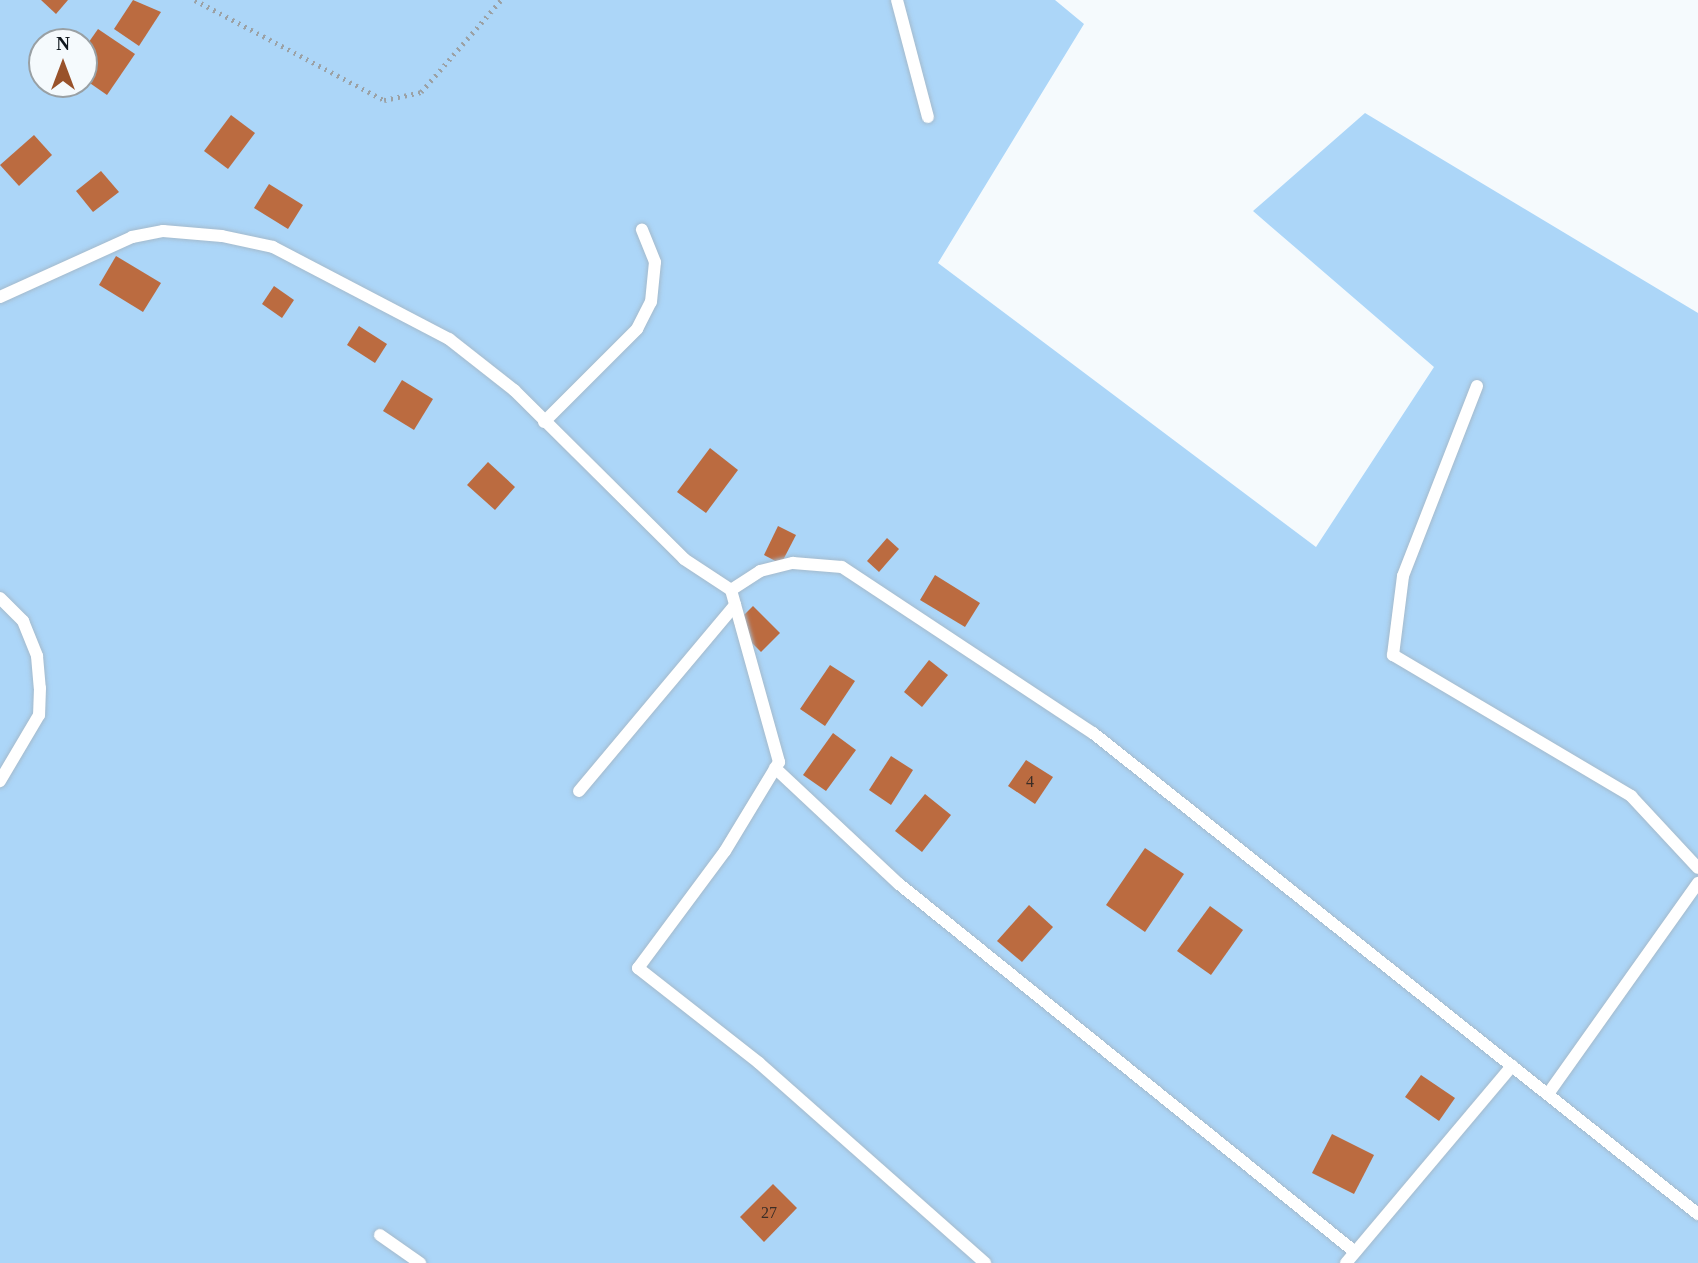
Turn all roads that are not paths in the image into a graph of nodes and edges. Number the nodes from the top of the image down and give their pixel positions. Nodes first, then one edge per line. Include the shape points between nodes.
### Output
1 (897, 0) edge
2 (928, 117) dead end
3 (642, 230) dead end
4 (0, 296) edge
5 (1477, 386) dead end
6 (544, 422) junction
7 (731, 590) junction
8 (0, 598) edge
9 (735, 605) junction
10 (775, 768) junction
11 (0, 781) edge
12 (579, 791) dead end
13 (1698, 868) edge
14 (1698, 883) edge
15 (1512, 1066) junction
16 (1548, 1094) junction
17 (1698, 1214) edge
18 (380, 1235) dead end
19 (1355, 1252) junction
20 (420, 1263) edge
21 (985, 1263) edge
22 (1346, 1263) edge

1 - 2 lane
3 - 6 lane via 655,262 651,302 637,329
4 - 6 lane via 132,237 163,231 273,247 449,339
5 - 13 lane via 1404,576 1394,655 1631,796
6 - 7 lane via 649,528
7 - 9 lane
7 - 15 lane via 760,571 793,563 842,567 900,601 1093,733
8 - 11 lane via 23,621 37,656 40,688 39,715
9 - 10 lane via 779,762
9 - 12 lane
10 - 19 lane via 899,884
10 - 21 lane via 725,851 638,968 759,1063
14 - 16 lane
15 - 16 lane
15 - 19 lane
16 - 17 lane
18 - 20 lane
19 - 22 lane

